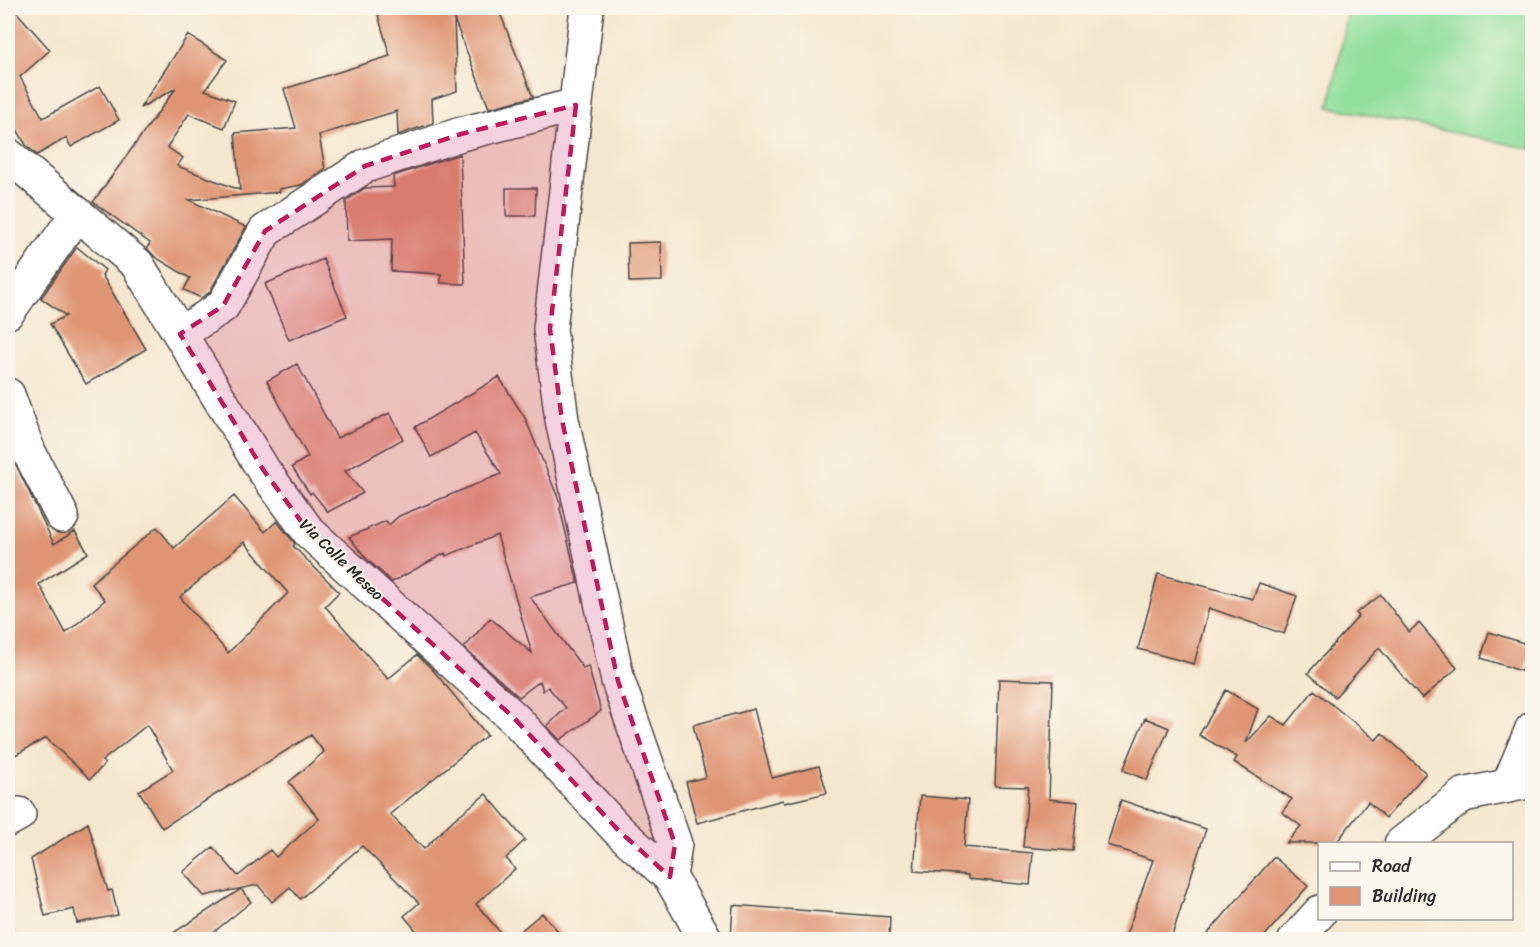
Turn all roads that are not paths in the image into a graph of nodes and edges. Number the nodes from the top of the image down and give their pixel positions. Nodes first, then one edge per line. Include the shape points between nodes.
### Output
1 (587, 8) edge
2 (576, 105) junction
3 (8, 155) edge
4 (77, 214) junction
5 (8, 312) edge
6 (180, 334) junction
7 (8, 395) edge
8 (62, 516) dead end
9 (1533, 729) edge
10 (1520, 784) edge
11 (1402, 842) edge
12 (669, 877) junction
13 (1318, 914) edge
14 (706, 939) edge
15 (1295, 939) edge

1 - 2 street
2 - 6 street via 461,134 365,166 265,231 223,306
2 - 12 street via 550,329 562,420 618,681 675,844
3 - 4 street, Via Colle Meseo
4 - 5 street
4 - 6 street, Via Colle Meseo via 138,264
6 - 12 street, Via Colle Meseo via 264,471 309,532 514,718 618,830
7 - 8 street via 28,450
9 - 10 street
10 - 11 street via 1463,795
12 - 14 street, Via Colle Meseo
13 - 15 street

